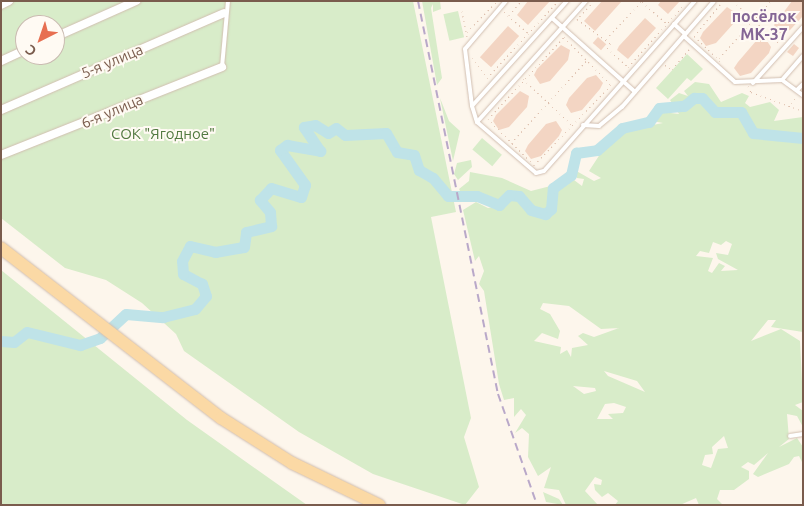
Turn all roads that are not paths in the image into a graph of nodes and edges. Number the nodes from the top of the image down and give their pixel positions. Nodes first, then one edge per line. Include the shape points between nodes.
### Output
1 (9, 1) edge
2 (136, 1) edge
3 (228, 1) edge
4 (506, 1) edge
5 (567, 1) edge
6 (586, 1) edge
7 (694, 1) edge
8 (714, 1) edge
9 (1, 5) edge
10 (224, 13) junction
11 (552, 18) junction
12 (562, 26) junction
13 (672, 26) junction
14 (803, 28) edge
15 (65, 33) edge
16 (685, 36) junction
17 (15, 54) edge
18 (803, 56) edge
19 (1, 60) edge
20 (222, 67) joint
21 (782, 80) junction
22 (623, 81) junction
23 (753, 82) junction
24 (803, 84) edge
25 (797, 90) junction
26 (635, 92) junction
27 (803, 95) edge
28 (472, 106) junction
29 (1, 110) edge
30 (477, 122) junction
31 (583, 125) junction
32 (1, 156) edge
33 (1, 248) edge
34 (803, 434) edge
35 (790, 436) dead end
36 (379, 505) edge

1 - 9 street
2 - 15 street
3 - 10 lane
4 - 28 lane via 465,49
5 - 11 lane
6 - 12 lane
7 - 13 lane
8 - 16 lane
10 - 20 lane via 227,32
10 - 29 street, 5-я улица
11 - 12 lane
11 - 28 lane
12 - 22 lane
12 - 30 lane
13 - 16 lane
13 - 22 lane
14 - 23 lane
16 - 23 lane via 735,82
16 - 26 lane
17 - 19 street
18 - 21 lane
20 - 32 street, 6-я улица
21 - 23 lane
21 - 25 lane
22 - 26 lane
22 - 31 lane
24 - 25 lane
25 - 27 lane
26 - 31 lane via 600,126
28 - 30 lane
30 - 31 lane via 540,173
33 - 36 main road via 120,341 264,446
34 - 35 lane

